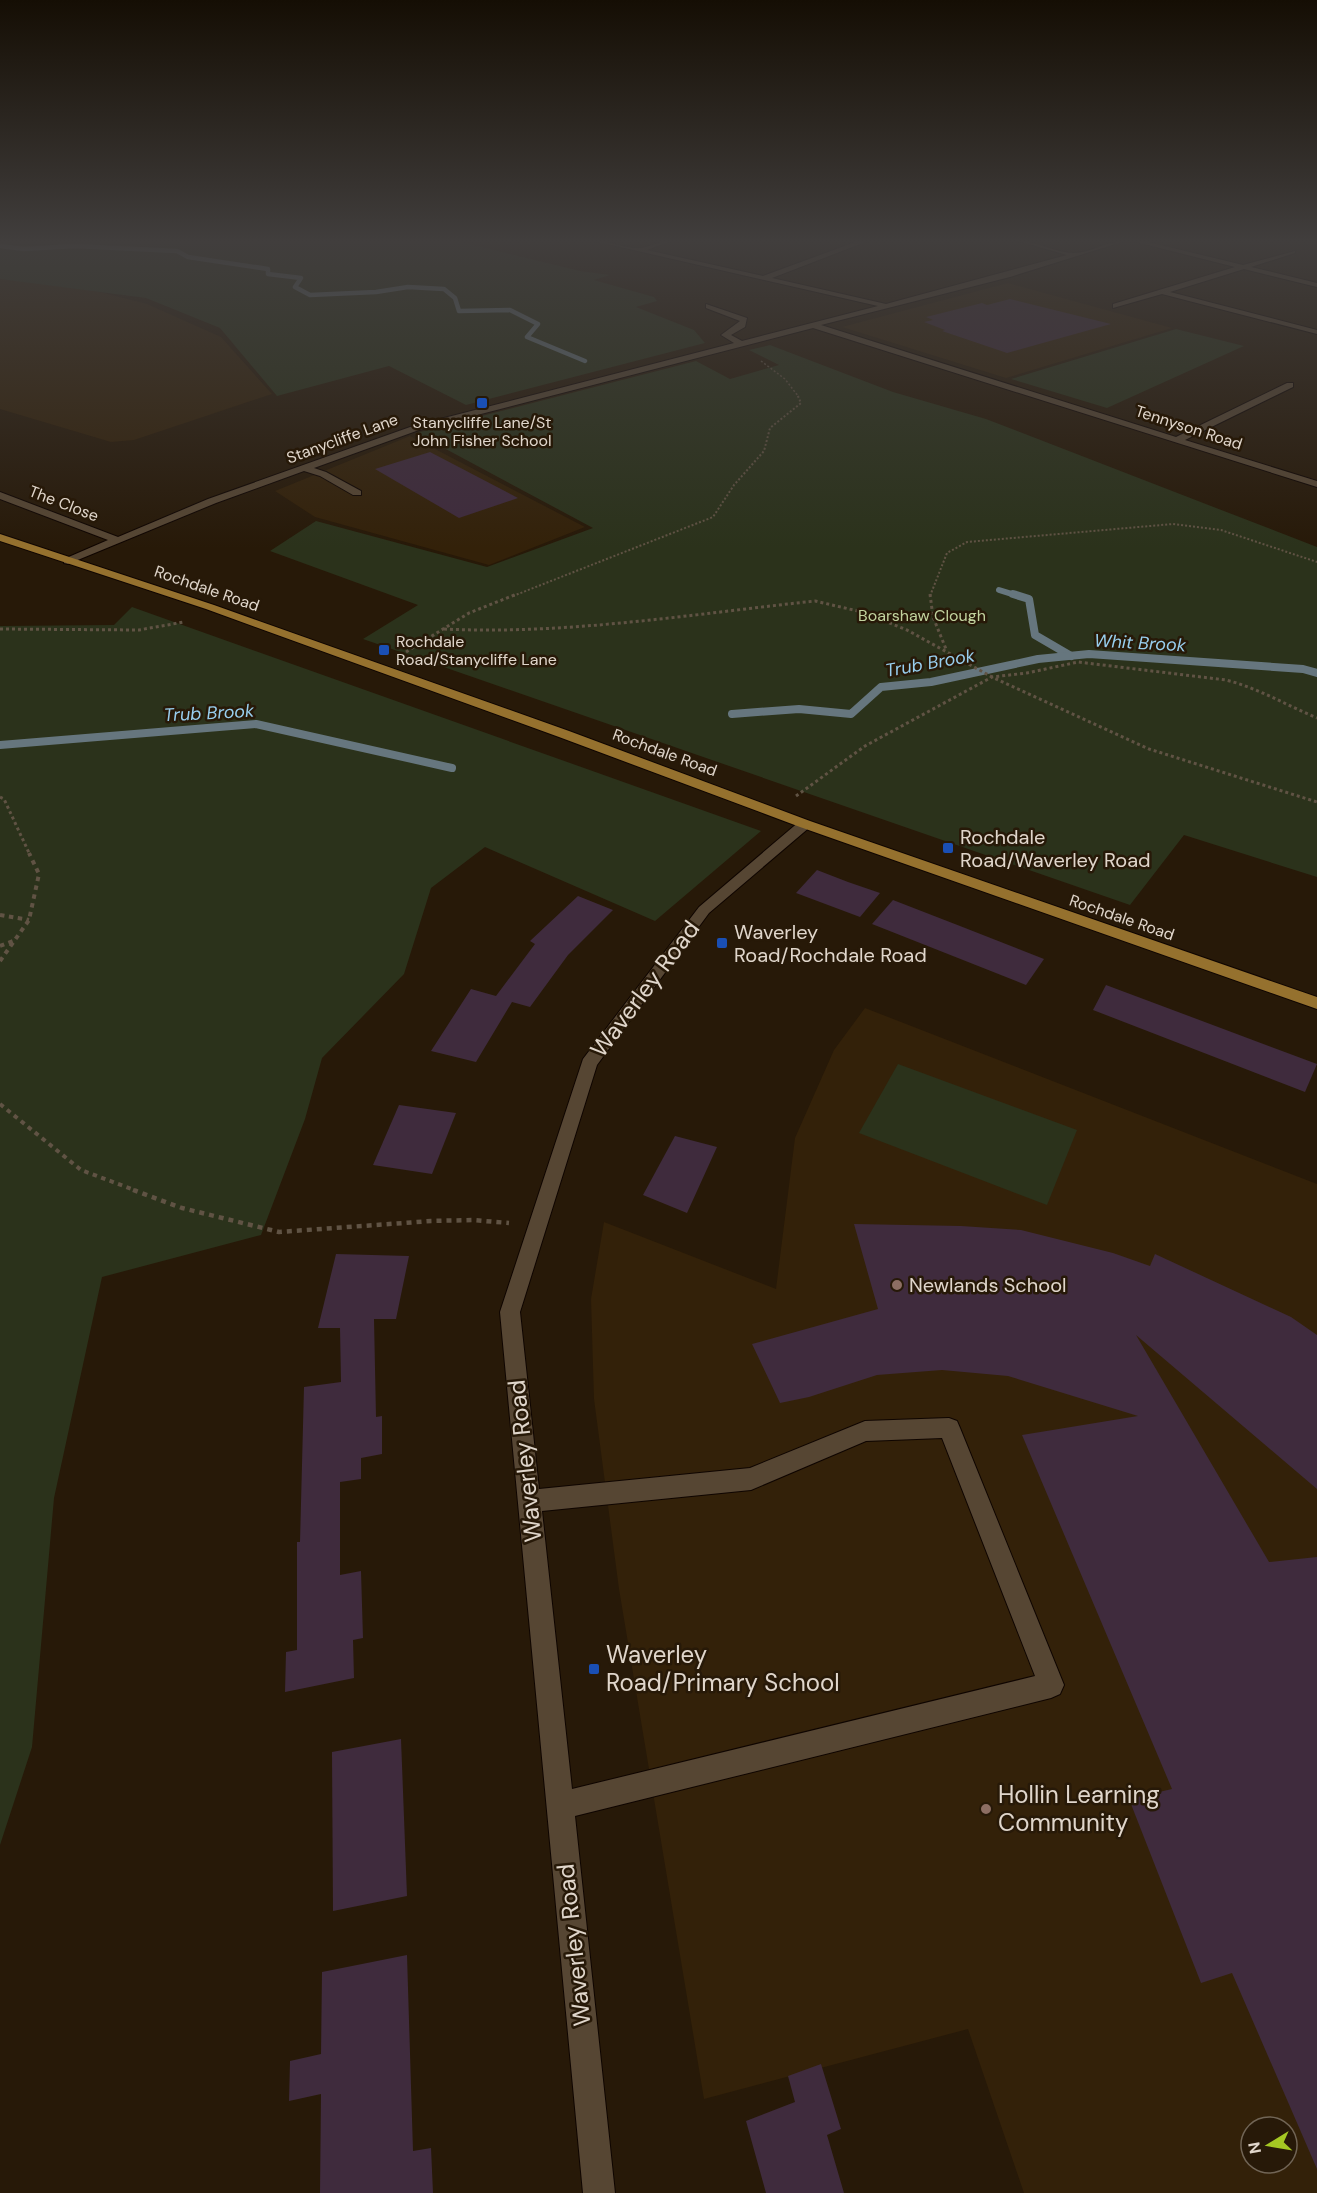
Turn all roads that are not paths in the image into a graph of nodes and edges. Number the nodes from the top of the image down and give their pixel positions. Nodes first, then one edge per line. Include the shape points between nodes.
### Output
1 (873, 343) edge
2 (736, 344) edge
3 (1290, 385) dead end
4 (1179, 439) junction
5 (304, 468) junction
6 (1317, 484) edge
7 (357, 493) dead end
8 (0, 495) edge
9 (0, 537) edge
10 (117, 540) junction
11 (68, 561) junction
12 (805, 824) junction
13 (1317, 1003) edge
14 (529, 1501) junction
15 (560, 1806) junction
16 (599, 2193) edge

1 - 4 street, Tennyson Road
2 - 5 street, Stanycliffe Lane via 416,428
3 - 4 street
4 - 6 street, Tennyson Road
5 - 7 street
5 - 10 street, Stanycliffe Lane
8 - 10 street, The Close
9 - 11 main road, Rochdale Road
10 - 11 street, Stanycliffe Lane
11 - 12 main road, Rochdale Road via 210,607
12 - 13 main road, Rochdale Road
12 - 14 street, Waverley Road via 704,910 589,1064 510,1311
14 - 15 street, Waverley Road
14 - 15 street via 751,1479 865,1431 949,1428 1051,1685
15 - 16 street, Waverley Road

